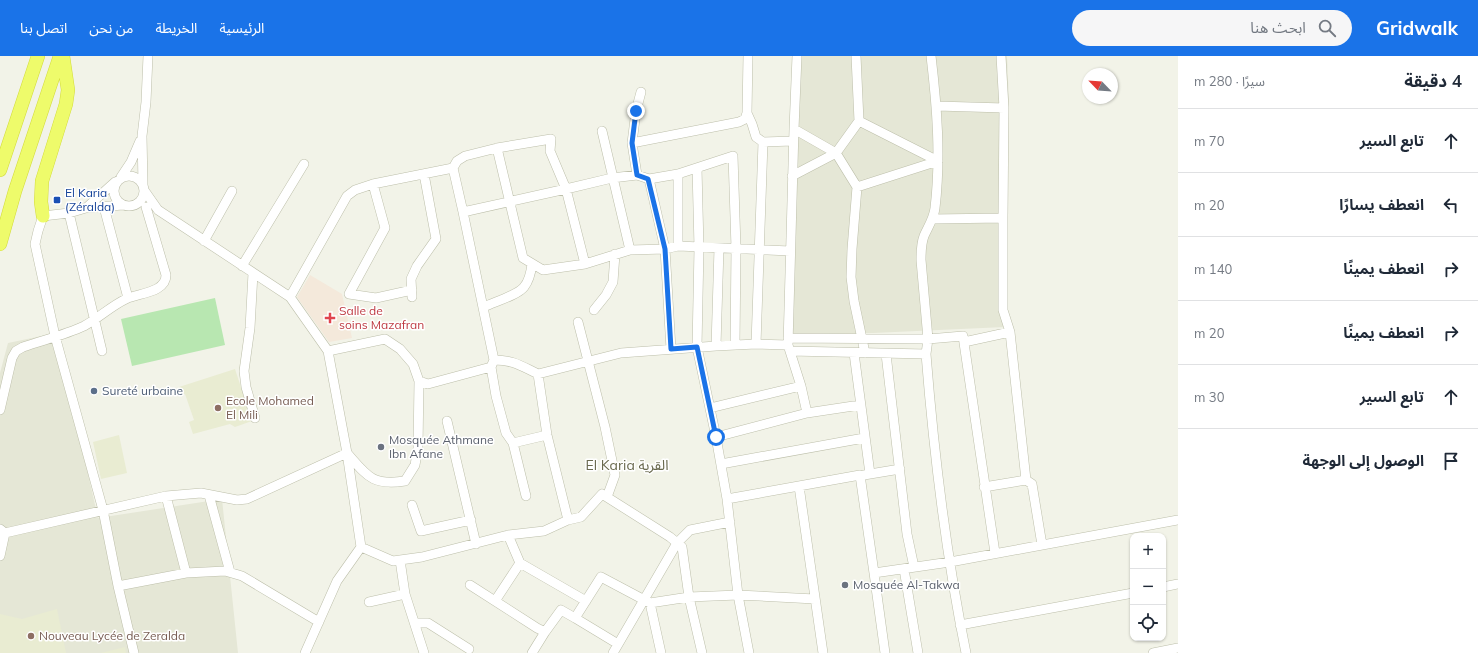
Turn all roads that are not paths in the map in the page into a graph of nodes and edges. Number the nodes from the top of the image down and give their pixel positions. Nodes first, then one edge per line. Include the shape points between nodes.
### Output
1 (38, 56) edge
2 (61, 56) edge
3 (148, 56) edge
4 (748, 56) edge
5 (797, 56) edge
6 (856, 56) edge
7 (931, 56) edge
8 (1000, 56) edge
9 (641, 92) dead end
10 (936, 106) junction
11 (1004, 108) junction
12 (747, 113) junction
13 (859, 121) junction
14 (794, 129) junction
15 (602, 131) dead end
16 (142, 136) junction
17 (793, 141) junction
18 (763, 142) junction
19 (632, 143) junction
20 (497, 148) junction
21 (836, 153) junction
22 (938, 161) junction
23 (304, 164) dead end
24 (453, 168) junction
25 (697, 168) junction
26 (0, 170) edge
27 (424, 174) junction
28 (678, 174) junction
29 (637, 175) junction
30 (792, 176) junction
31 (612, 178) junction
32 (119, 179) junction
33 (648, 179) junction
34 (373, 184) junction
35 (143, 187) junction
36 (857, 187) junction
37 (566, 189) junction
38 (232, 191) dead end
39 (510, 202) junction
40 (136, 204) junction
41 (123, 205) junction
42 (104, 207) junction
43 (146, 207) junction
44 (86, 208) junction
45 (158, 210) junction
46 (463, 212) junction
47 (69, 213) junction
48 (44, 216) junction
49 (1003, 218) junction
50 (932, 219) junction
51 (204, 241) junction
52 (0, 244) edge
53 (678, 246) junction
54 (699, 248) junction
55 (719, 248) junction
56 (736, 248) junction
57 (665, 249) junction
58 (630, 250) junction
59 (759, 250) junction
60 (790, 251) junction
61 (615, 254) junction
62 (532, 264) junction
63 (585, 264) junction
64 (242, 266) junction
65 (544, 270) junction
66 (253, 273) junction
67 (530, 277) junction
68 (290, 297) junction
69 (128, 298) junction
70 (484, 307) junction
71 (594, 310) dead end
72 (93, 320) junction
73 (578, 322) dead end
74 (1010, 332) junction
75 (56, 336) junction
76 (927, 338) junction
77 (863, 339) junction
78 (964, 342) junction
79 (756, 344) junction
80 (788, 344) junction
81 (734, 345) junction
82 (716, 346) junction
83 (697, 347) junction
84 (671, 349) junction
85 (102, 351) dead end
86 (328, 351) junction
87 (854, 353) junction
88 (865, 353) junction
89 (886, 354) junction
90 (926, 354) junction
91 (588, 361) junction
92 (493, 364) junction
93 (538, 374) junction
94 (419, 381) junction
95 (801, 386) junction
96 (860, 404) junction
97 (710, 408) junction
98 (0, 410) edge
99 (807, 413) junction
100 (255, 418) dead end
101 (447, 421) dead end
102 (547, 435) junction
103 (716, 437) junction
104 (864, 438) junction
105 (513, 443) junction
106 (347, 453) junction
107 (721, 464) junction
108 (900, 469) junction
109 (870, 474) junction
110 (860, 475) junction
111 (1026, 480) junction
112 (799, 486) junction
113 (984, 487) junction
114 (209, 494) junction
115 (166, 496) junction
116 (526, 496) dead end
117 (607, 497) junction
118 (727, 499) junction
119 (412, 505) dead end
120 (103, 510) junction
121 (471, 520) junction
122 (568, 520) junction
123 (1178, 520) edge
124 (730, 522) junction
125 (3, 531) edge
126 (508, 535) junction
127 (677, 543) junction
128 (476, 544) junction
129 (1042, 545) junction
130 (361, 547) junction
131 (995, 553) junction
132 (0, 556) edge
133 (400, 560) junction
134 (950, 562) junction
135 (520, 563) junction
136 (914, 567) junction
137 (904, 569) junction
138 (230, 572) junction
139 (186, 573) junction
140 (874, 573) junction
141 (1178, 584) edge
142 (470, 585) dead end
143 (118, 586) junction
144 (1166, 586) edge
145 (405, 594) junction
146 (1130, 594) edge
147 (738, 595) junction
148 (689, 598) junction
149 (815, 599) junction
150 (495, 601) junction
151 (586, 601) junction
152 (369, 602) dead end
153 (647, 602) junction
154 (575, 618) junction
155 (319, 622) junction
156 (415, 623) junction
157 (960, 625) junction
158 (545, 632) junction
159 (618, 644) junction
160 (1178, 648) edge
161 (469, 649) dead end
162 (134, 653) edge
163 (305, 653) edge
164 (424, 653) edge
165 (532, 653) edge
166 (613, 653) edge
167 (661, 653) edge
168 (702, 653) edge
169 (749, 653) edge
170 (823, 653) edge
171 (885, 653) edge
172 (918, 653) edge
173 (966, 653) edge
174 (1153, 653) edge

1 - 26 highway
2 - 48 highway via 68,90 42,181 41,202
2 - 52 highway via 15,191
3 - 16 street
4 - 12 street
5 - 14 street
6 - 13 street
7 - 10 street
8 - 11 street
9 - 19 street
10 - 11 street
10 - 22 street
11 - 49 street
12 - 18 street via 756,137
12 - 19 street via 745,119 739,122
13 - 21 street
13 - 22 street
14 - 17 street
14 - 21 street
15 - 31 street
16 - 32 street
16 - 35 street
17 - 18 street
17 - 30 street
18 - 59 street
19 - 29 street
20 - 24 street via 465,156 457,161
20 - 37 street via 551,139 550,151
20 - 39 street
21 - 30 street
21 - 36 street
22 - 36 street
22 - 50 street via 935,210
23 - 64 street
24 - 27 street
24 - 46 street
25 - 28 street
25 - 54 street
25 - 56 street via 733,156
27 - 34 street
27 - 34 street via 436,239 411,279 412,294 376,298 349,294 385,228
28 - 33 street
28 - 53 street
29 - 31 street
29 - 33 street
30 - 60 street
31 - 37 street
31 - 58 street
32 - 35 street via 131,175 136,177
32 - 41 street via 114,187 115,198
32 - 44 street
33 - 57 street
34 - 68 street via 355,190 347,196
35 - 40 street via 140,200
35 - 45 street
36 - 77 street via 851,277
37 - 39 street
37 - 63 street
38 - 51 street
39 - 46 street
39 - 62 street via 523,258
40 - 41 street
40 - 43 street
41 - 42 street
42 - 44 street
42 - 69 street
43 - 45 street
43 - 69 street via 166,279 160,287
44 - 47 street
45 - 51 street
46 - 70 street
47 - 48 street
47 - 72 street
48 - 75 street via 36,236 35,248
49 - 50 street
49 - 74 street via 1003,310
50 - 76 street via 921,247
51 - 64 street
53 - 54 street
53 - 57 street
54 - 55 street
54 - 83 street
55 - 56 street
55 - 82 street
56 - 59 street
56 - 81 street
57 - 58 street
57 - 84 street
58 - 61 street
59 - 60 street
59 - 79 street
60 - 80 street
61 - 63 street
61 - 71 street via 613,282 606,296
62 - 65 street
62 - 67 street
63 - 65 street
64 - 66 street
65 - 67 street
66 - 68 street
66 - 100 street via 250,328 244,371
67 - 70 street via 518,292
68 - 86 street
69 - 72 street
70 - 92 street
72 - 75 street
72 - 85 street
73 - 91 street
74 - 78 street
74 - 111 street
75 - 98 street via 16,351 12,358
75 - 120 street
76 - 77 street
76 - 78 street via 963,336
76 - 90 street
77 - 80 street
77 - 88 street
78 - 113 street
79 - 80 street
79 - 81 street
80 - 87 street
80 - 95 street
81 - 82 street
82 - 83 street
83 - 84 street
83 - 97 street
84 - 91 street via 620,353
86 - 94 street via 385,338 400,349 413,364
86 - 106 street
87 - 88 street
87 - 96 street
88 - 89 street
89 - 90 street
89 - 108 street
90 - 134 street via 934,451
91 - 93 street
91 - 117 street via 615,475
92 - 93 street via 508,360
92 - 94 street via 428,384
92 - 105 street via 496,396 506,433
93 - 102 street
94 - 106 street via 418,448 415,465 405,481 391,483 374,480
95 - 97 street
95 - 99 street
96 - 99 street
96 - 104 street
97 - 103 street
99 - 103 street
101 - 121 street
102 - 105 street
102 - 122 street
103 - 107 street
104 - 107 street
104 - 109 street
105 - 116 street
106 - 114 street via 247,499 237,500
106 - 130 street
107 - 118 street
108 - 109 street
108 - 136 street
109 - 110 street
110 - 112 street
110 - 140 street
111 - 113 street
111 - 129 street via 1032,484
112 - 118 street
112 - 149 street
113 - 131 street
114 - 115 street
114 - 138 street
115 - 120 street
115 - 139 street
117 - 122 street via 602,494 581,517
117 - 127 street
118 - 124 street
119 - 121 street via 421,531
120 - 125 street
120 - 143 street
121 - 128 street
122 - 126 street via 544,531
123 - 129 street
124 - 127 street via 690,530
124 - 147 street
125 - 132 street
126 - 128 street
126 - 135 street
127 - 148 street via 682,548
127 - 153 street
128 - 133 street
129 - 131 street
130 - 133 street via 393,561
130 - 155 street via 337,582
131 - 134 street
133 - 145 street
134 - 136 street
134 - 157 street
135 - 150 street
135 - 151 street
136 - 137 street
137 - 140 street
137 - 172 street
138 - 139 street
138 - 155 street via 242,576
139 - 143 street
140 - 171 street
141 - 144 street
142 - 150 street
143 - 162 street
145 - 152 street
145 - 156 street
146 - 157 street
147 - 148 street
147 - 149 street
147 - 169 street
148 - 153 street
148 - 168 street
149 - 170 street
150 - 158 street
151 - 153 street via 601,577
151 - 154 street
153 - 159 street
153 - 167 street
154 - 158 street via 561,610
154 - 159 street
155 - 163 street
156 - 161 street via 428,623
156 - 164 street
157 - 173 street
158 - 165 street
159 - 166 street
160 - 174 street

